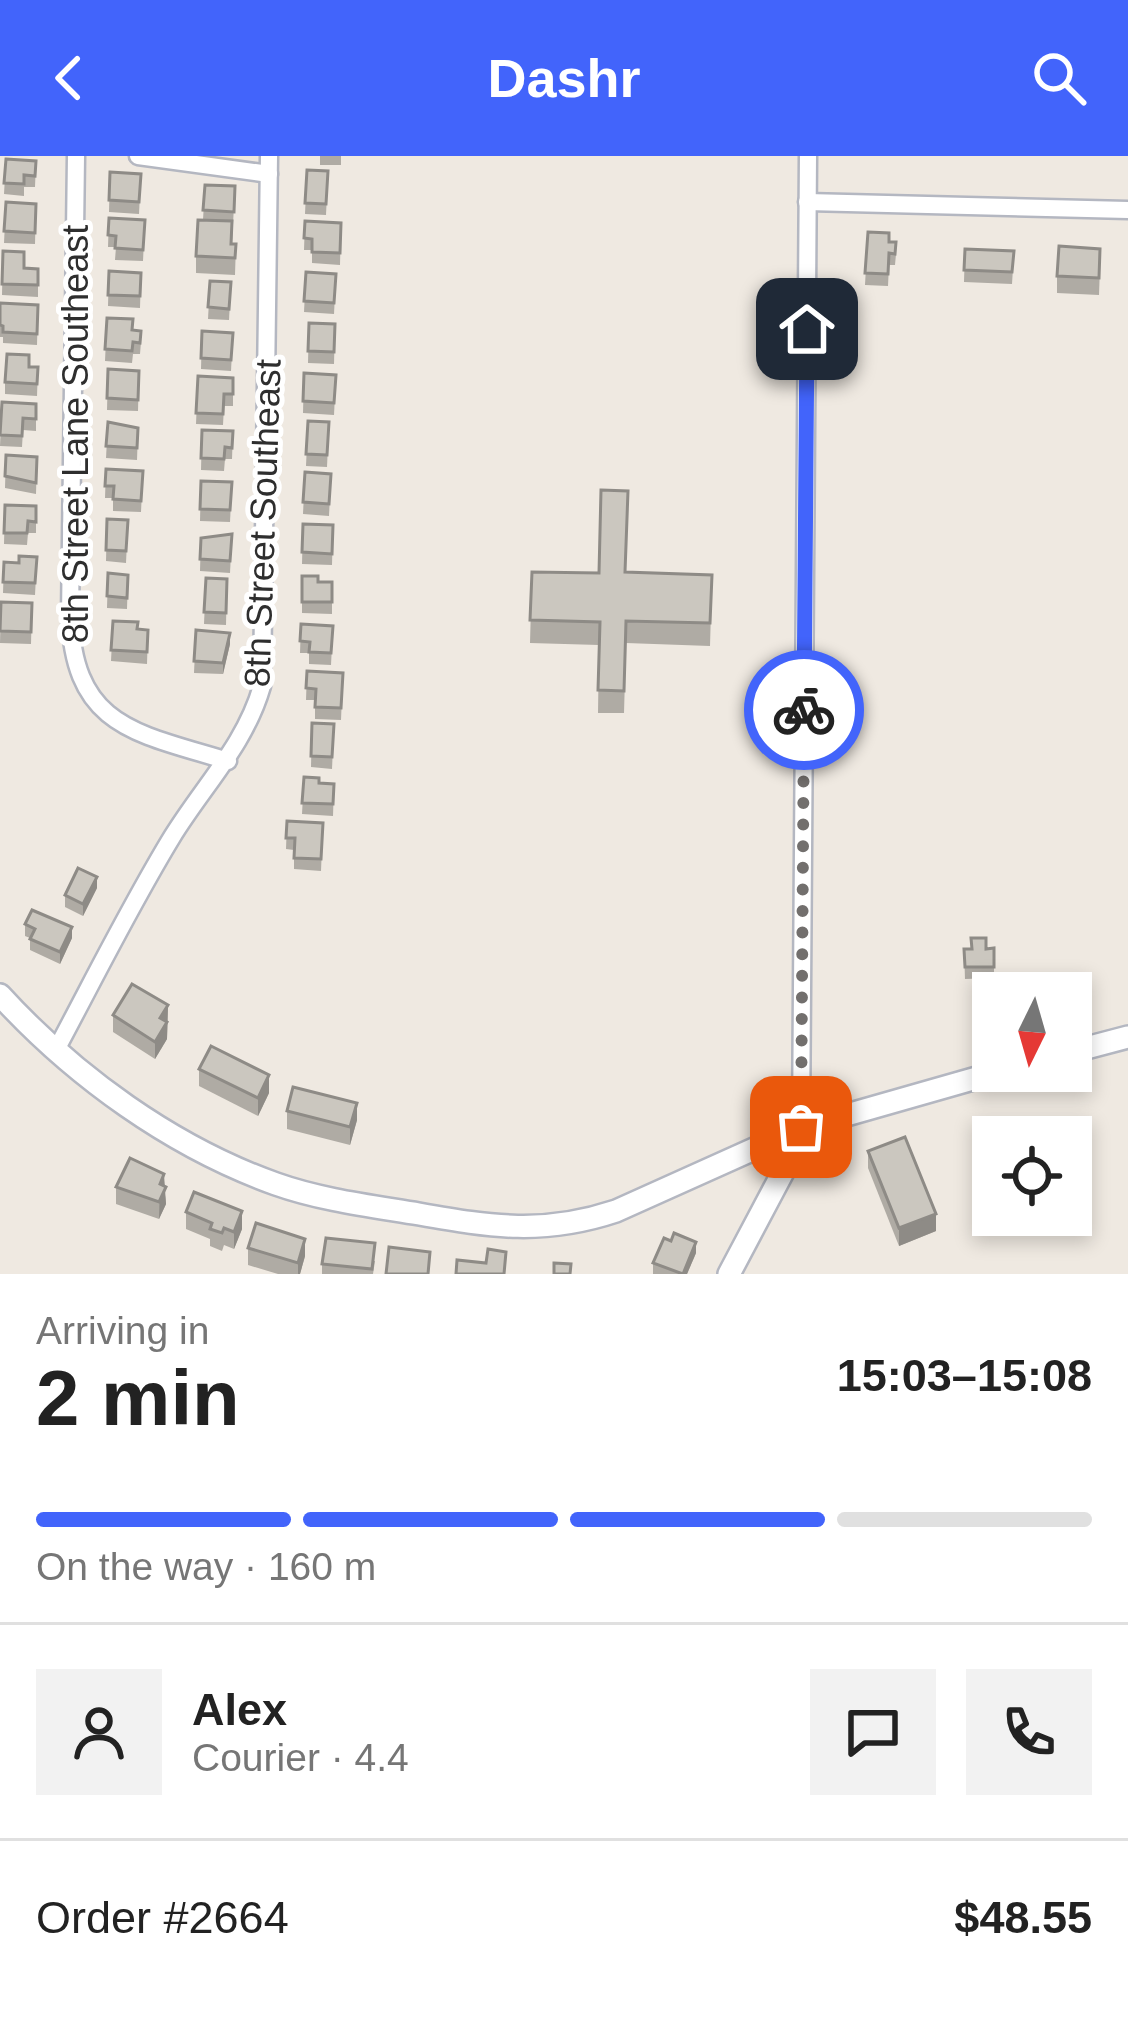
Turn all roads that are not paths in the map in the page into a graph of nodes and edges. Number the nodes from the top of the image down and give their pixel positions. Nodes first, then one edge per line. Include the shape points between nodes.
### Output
1 (76, 156) edge
2 (138, 156) edge
3 (808, 156) edge
4 (269, 165) edge
5 (807, 202) junction
6 (1128, 210) edge
7 (228, 761) junction
8 (0, 995) edge
9 (1128, 1037) edge
10 (1092, 1046) edge
11 (56, 1050) junction
12 (972, 1079) edge
13 (801, 1127) junction
14 (729, 1274) edge

1 - 7 street, 8th Street Lane Southeast via 74,665 91,696 123,726
2 - 4 street
3 - 5 street
4 - 7 street, 8th Street Southeast via 265,661 255,710
5 - 6 street
5 - 13 street
7 - 11 street, 8th Street Southeast via 170,841
8 - 11 street
9 - 10 street
11 - 13 street via 165,1130 240,1169 304,1193 487,1226 585,1221
12 - 13 street
13 - 14 street

